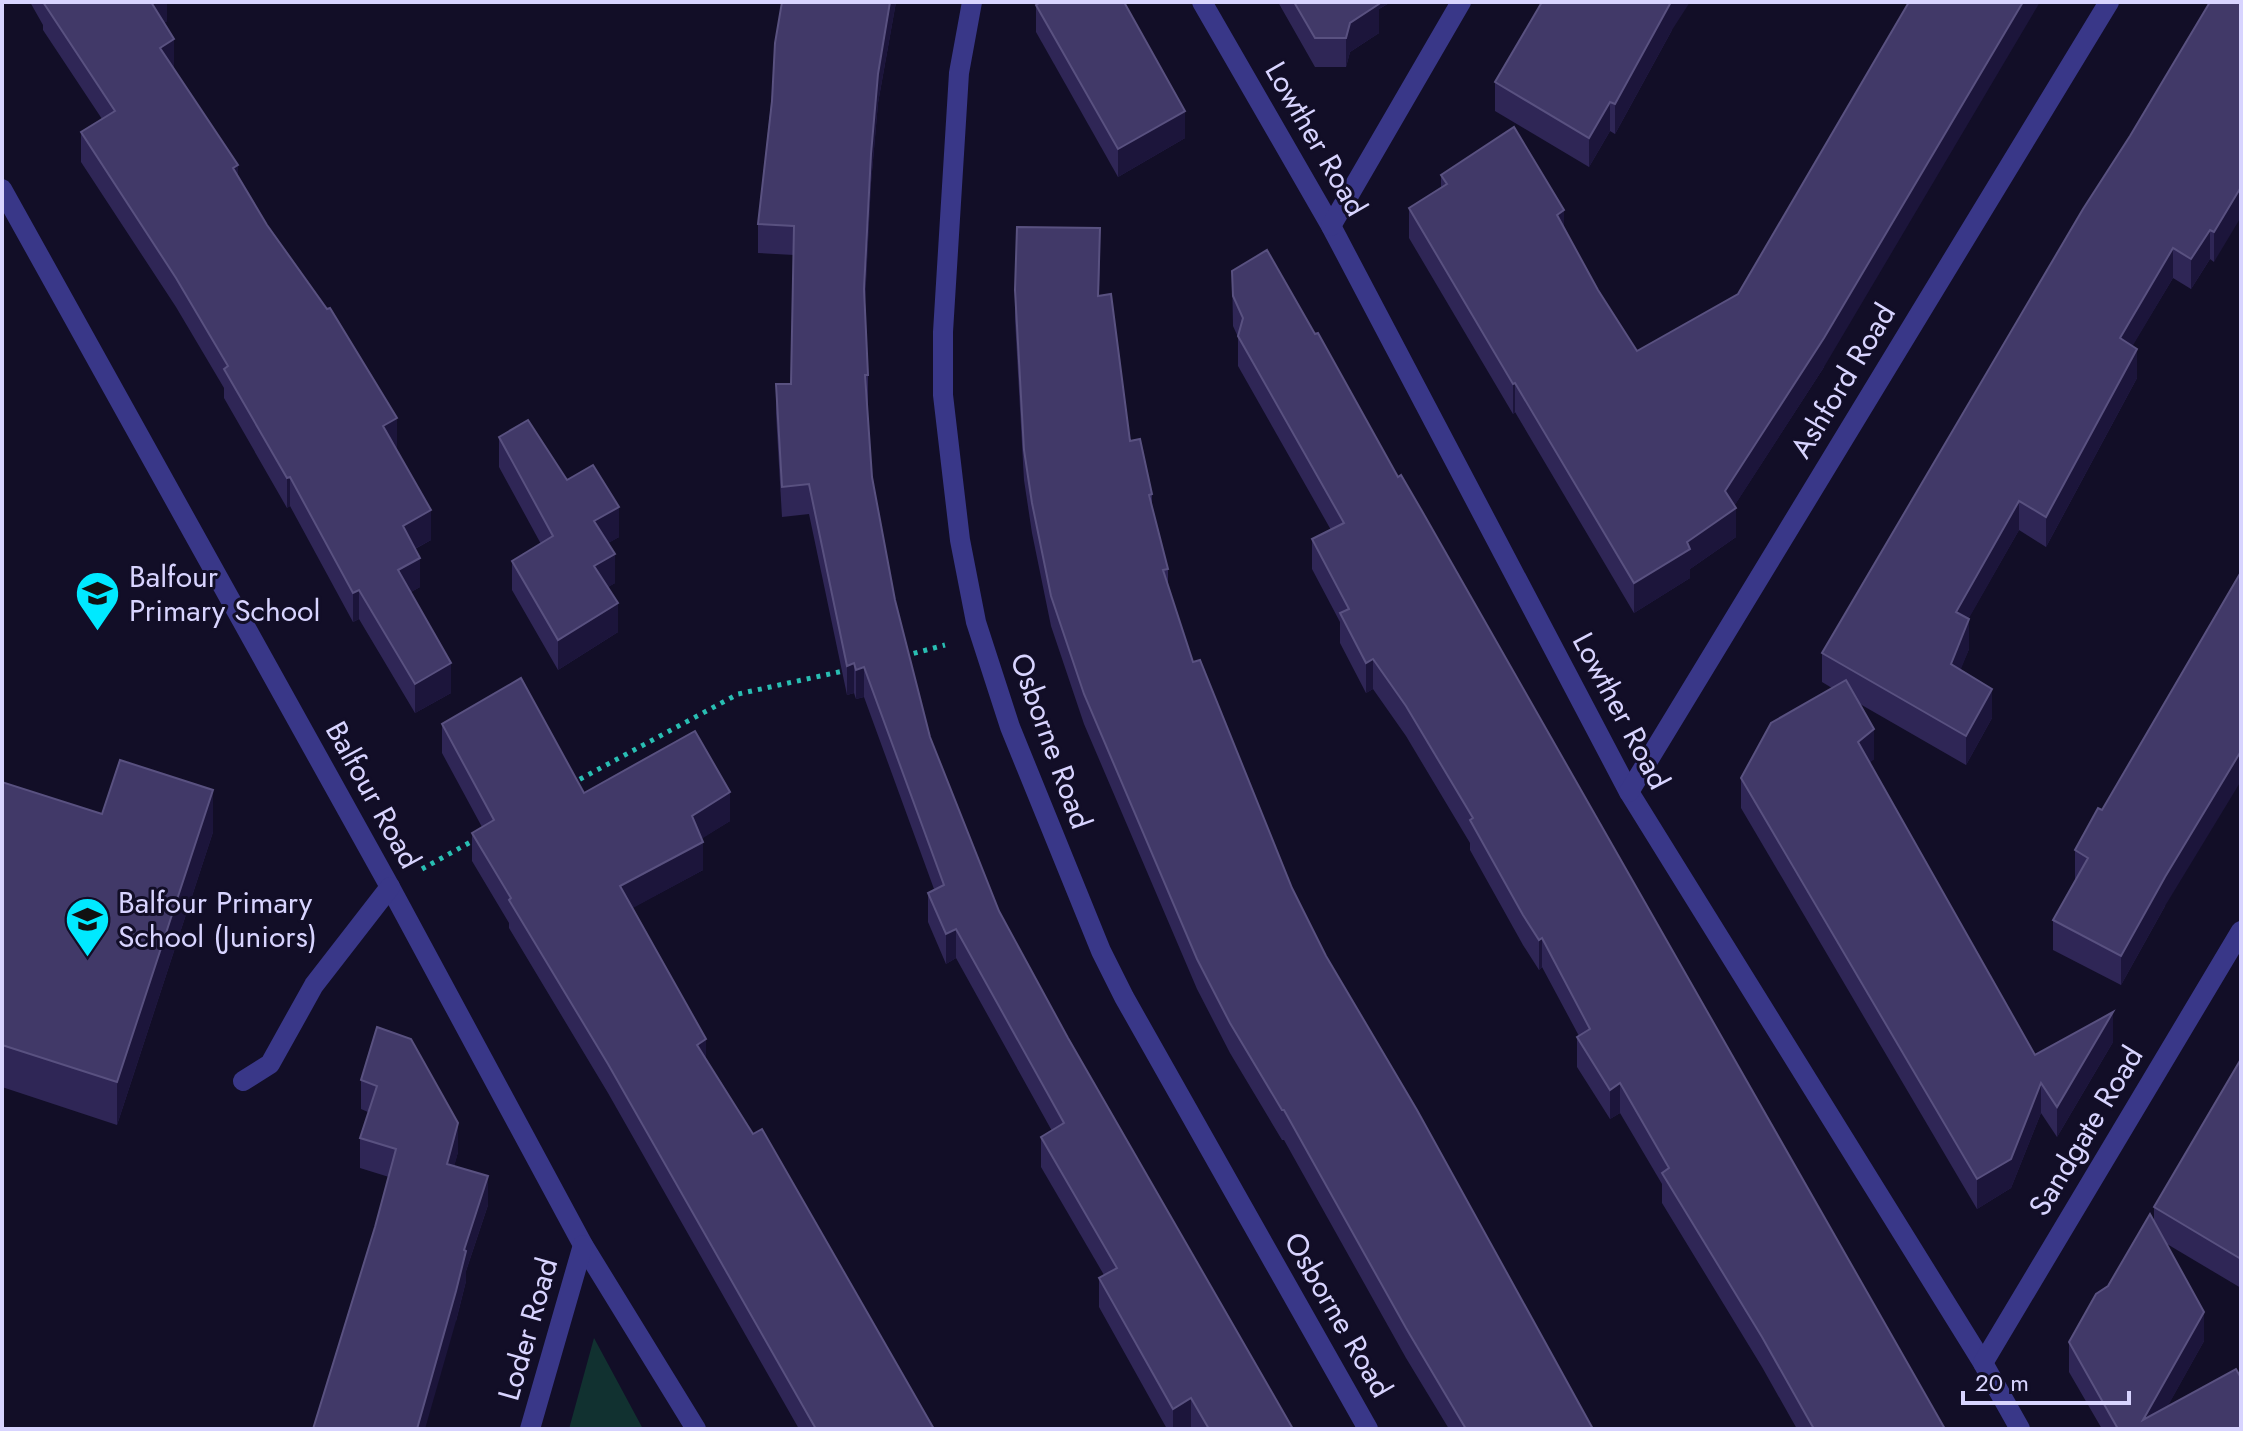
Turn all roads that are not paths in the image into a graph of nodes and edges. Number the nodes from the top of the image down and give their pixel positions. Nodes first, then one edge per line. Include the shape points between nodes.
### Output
1 (972, 2) edge
2 (1202, 2) edge
3 (1461, 2) edge
4 (2109, 2) edge
5 (2, 189) edge
6 (1331, 226) junction
7 (1629, 792) junction
8 (390, 887) junction
9 (2241, 931) edge
10 (243, 1081) dead end
11 (583, 1245) junction
12 (1983, 1363) junction
13 (530, 1429) edge
14 (696, 1429) edge
15 (1368, 1429) edge
16 (2020, 1429) edge

1 - 15 street, Osborne Road via 959,73 943,395 960,540 980,636 1010,727 1113,974
2 - 6 street, Lowther Road
3 - 6 street
4 - 7 street, Ashford Road
5 - 8 street, Balfour Road
6 - 7 street, Lowther Road
7 - 12 street, Lowther Road
8 - 10 street via 314,985 270,1064
8 - 11 street, Balfour Road
9 - 12 street, Sandgate Road
11 - 13 street, Loder Road
11 - 14 street, Balfour Road
12 - 16 street, Lowther Road

